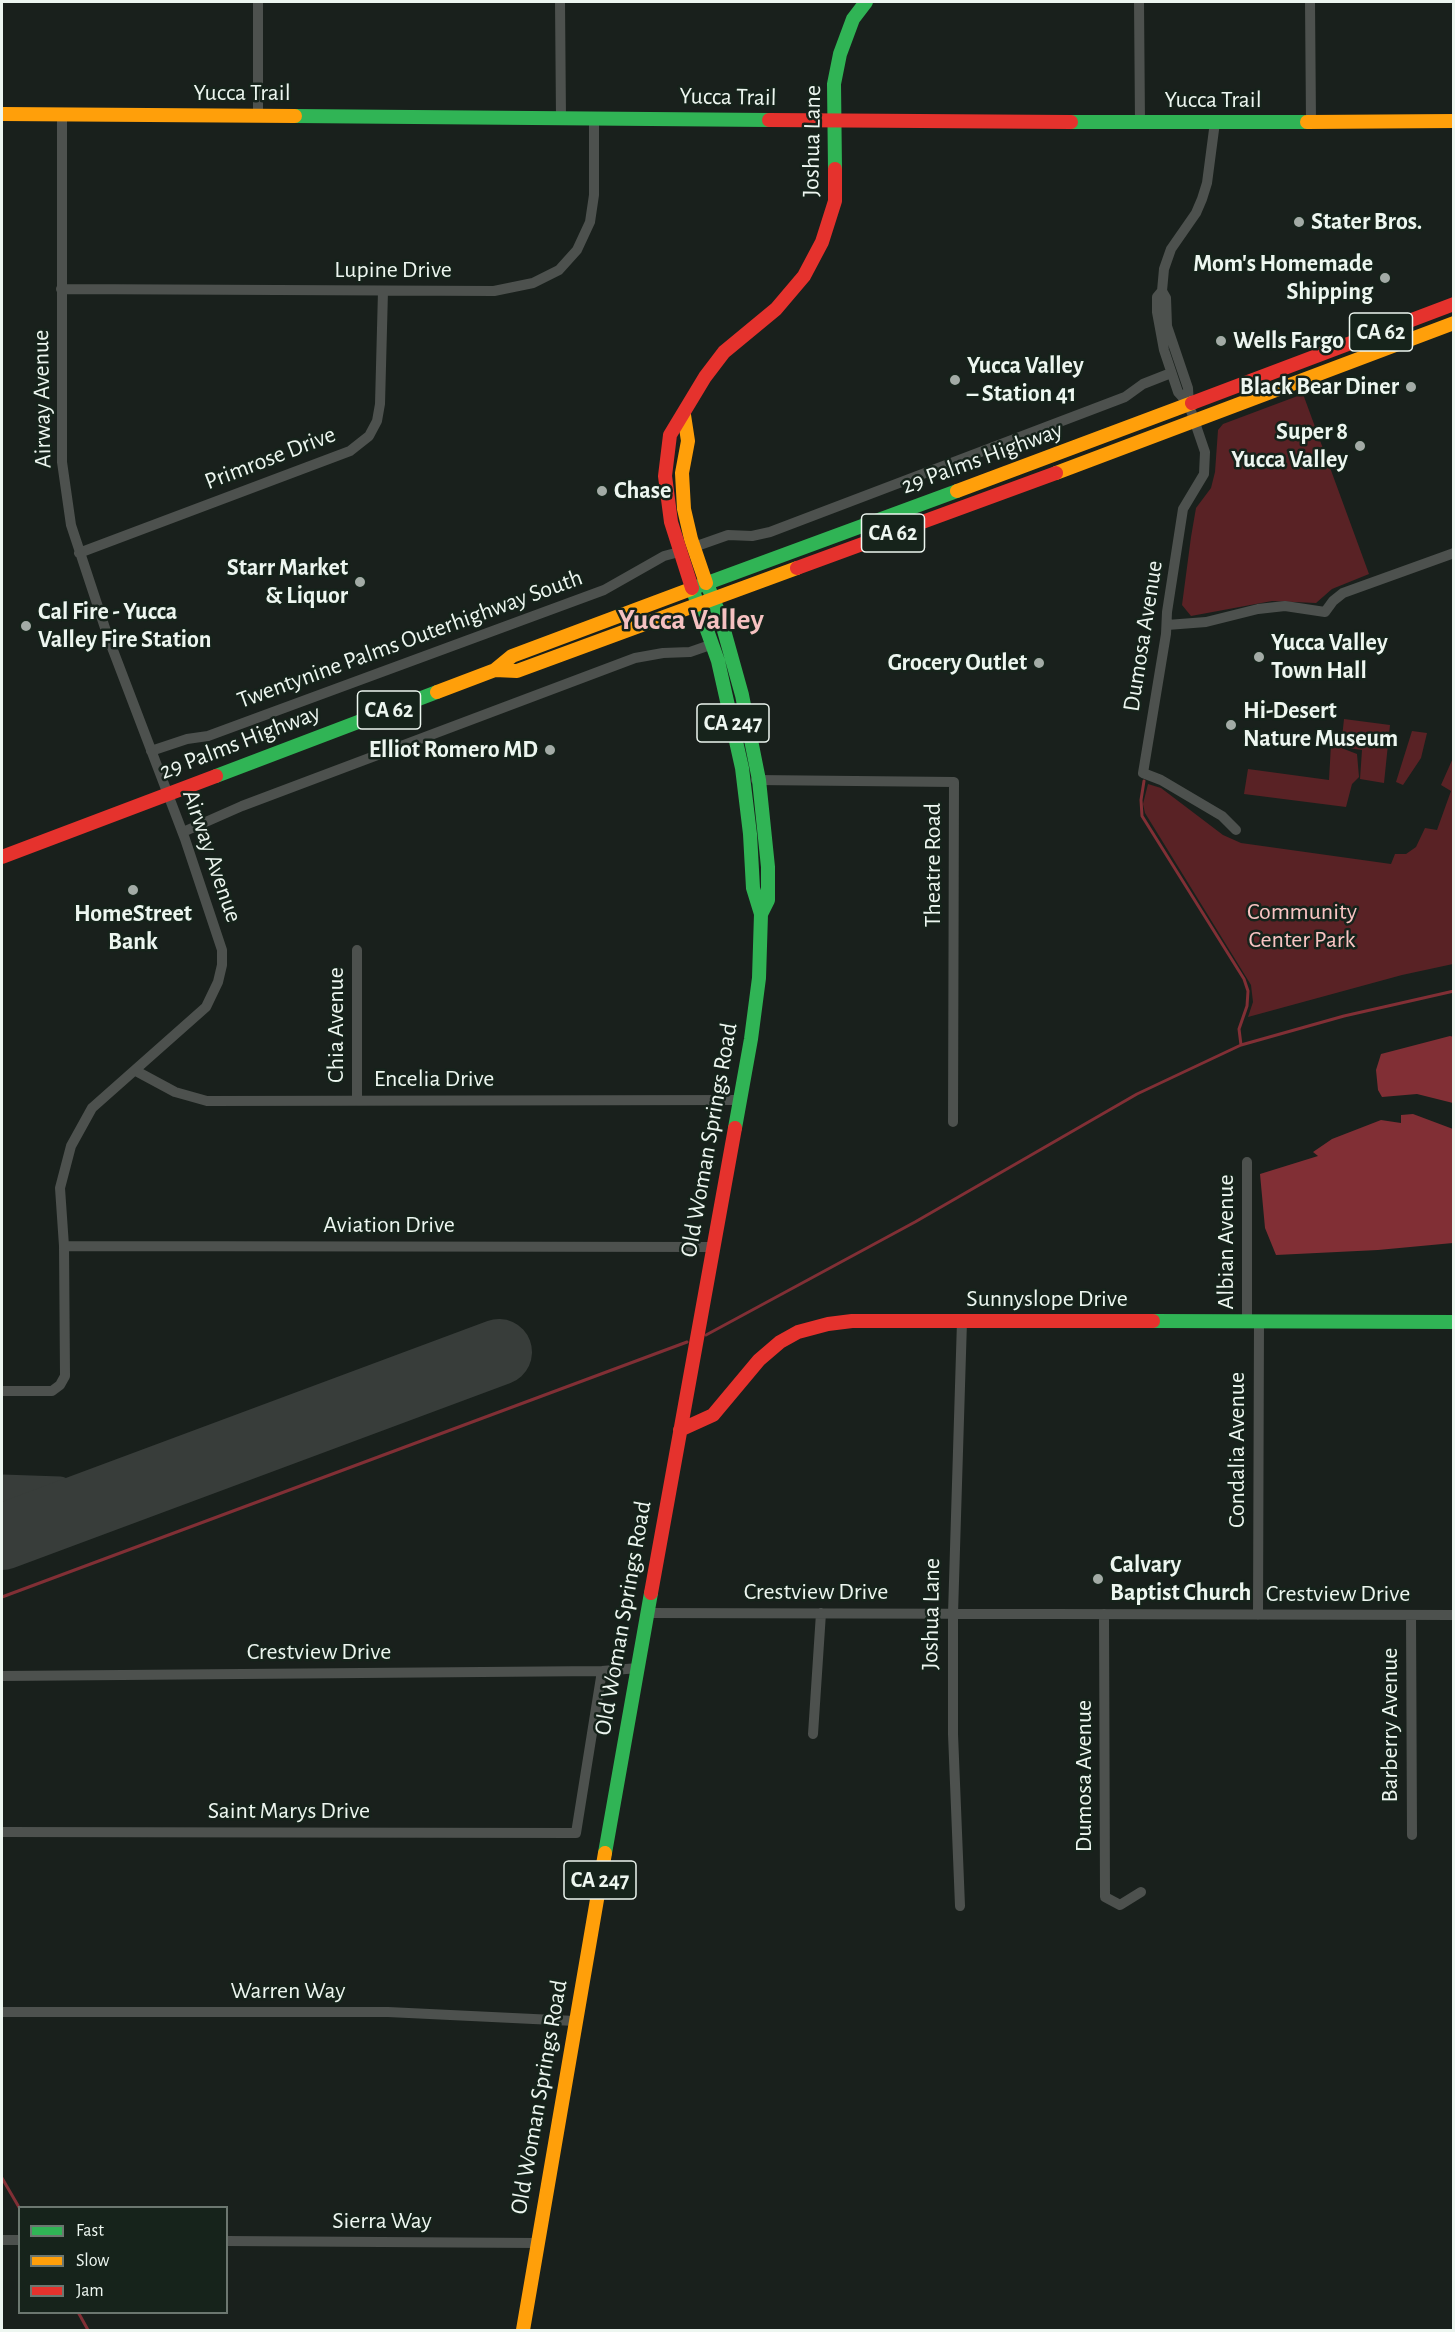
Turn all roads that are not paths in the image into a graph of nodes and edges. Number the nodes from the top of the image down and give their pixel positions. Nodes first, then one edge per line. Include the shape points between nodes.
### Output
1 (258, 2) edge
2 (560, 2) edge
3 (866, 2) edge
4 (1139, 2) edge
5 (1310, 2) edge
6 (2, 114) edge
7 (62, 114) junction
8 (258, 116) junction
9 (561, 118) junction
10 (594, 118) junction
11 (836, 120) junction
12 (1454, 121) edge
13 (1215, 122) junction
14 (1311, 122) junction
15 (1140, 123) junction
16 (61, 289) junction
17 (383, 291) junction
18 (1162, 291) junction
19 (1454, 304) edge
20 (1454, 323) edge
21 (1172, 373) junction
22 (1189, 405) junction
23 (684, 415) junction
24 (1195, 420) junction
25 (694, 547) junction
26 (679, 552) junction
27 (79, 553) junction
28 (1454, 553) edge
29 (706, 583) junction
30 (692, 588) junction
31 (713, 599) junction
32 (699, 604) junction
33 (1167, 625) junction
34 (712, 644) junction
35 (495, 670) junction
36 (151, 751) junction
37 (743, 780) junction
38 (759, 780) junction
39 (169, 793) junction
40 (1236, 830) dead end
41 (183, 832) junction
42 (2, 857) edge
43 (761, 914) junction
44 (357, 950) dead end
45 (136, 1071) junction
46 (357, 1100) junction
47 (739, 1100) junction
48 (953, 1122) dead end
49 (1247, 1162) dead end
50 (64, 1246) junction
51 (713, 1247) junction
52 (962, 1321) junction
53 (1253, 1322) junction
54 (1454, 1322) edge
55 (2, 1391) edge
56 (680, 1430) junction
57 (647, 1613) junction
58 (821, 1613) junction
59 (953, 1614) junction
60 (1104, 1614) junction
61 (1258, 1615) junction
62 (1411, 1615) junction
63 (1454, 1615) edge
64 (638, 1668) junction
65 (602, 1671) junction
66 (2, 1676) edge
67 (813, 1734) dead end
68 (2, 1832) edge
69 (1412, 1835) dead end
70 (1141, 1892) dead end
71 (960, 1906) dead end
72 (2, 2012) edge
73 (575, 2021) junction
74 (2, 2240) edge
75 (18, 2240) edge
76 (228, 2241) edge
77 (537, 2243) junction
78 (523, 2331) edge

1 - 8 street
2 - 9 street
3 - 11 main road, Joshua Lane via 853,19 840,54 834,84
4 - 15 street
5 - 14 street
6 - 7 main road, Yucca Trail
7 - 8 main road, Yucca Trail
7 - 16 street, Airway Avenue
8 - 9 main road, Yucca Trail
9 - 10 main road, Yucca Trail
10 - 11 main road, Yucca Trail
10 - 17 street, Lupine Drive via 590,222 577,250 559,270 533,283 494,291
11 - 15 main road, Yucca Trail
11 - 23 main road, Joshua Lane via 835,201 822,242 804,276 776,309 724,351
12 - 14 main road, Yucca Trail
13 - 14 main road, Yucca Trail
13 - 15 main road, Yucca Trail
13 - 18 street, Dumosa Avenue via 1208,183 1196,213 1171,249
16 - 17 street, Lupine Drive
16 - 27 street, Airway Avenue via 62,462
17 - 27 street, Primrose Drive via 380,405 369,436 350,451
18 - 21 street, Dumosa Avenue via 1157,297 1157,312
18 - 22 street, Dumosa Avenue via 1167,326 1188,388
19 - 22 main road, 29 Palms Highway / CA 62
20 - 24 main road, 29 Palms Highway / CA 62
21 - 22 street, Dumosa Avenue via 1178,392
21 - 25 street via 1143,384 1125,397 770,532 728,535
22 - 24 street, Dumosa Avenue
22 - 29 main road, 29 Palms Highway / CA 62
23 - 25 main road via 687,441 682,488
23 - 26 main road, Joshua Lane via 670,435 665,476
24 - 31 main road, 29 Palms Highway / CA 62
24 - 33 street, Dumosa Avenue via 1205,452 1204,474 1183,509
25 - 29 main road
26 - 30 main road, Joshua Lane
26 - 36 street, Twentynine Palms Outerhighway South via 664,556 604,590 208,736
27 - 36 street, Airway Avenue
28 - 33 street via 1343,593 1325,612 1285,606 1206,622
29 - 30 main road, 29 Palms Highway / CA 62
29 - 31 main road, Old Woman Springs Road / CA 247
30 - 32 main road, Old Woman Springs Road / CA 247
30 - 35 main road, 29 Palms Highway / CA 62 via 512,656
31 - 32 main road, 29 Palms Highway / CA 62
31 - 38 main road, Old Woman Springs Road / CA 247 via 742,695
32 - 34 main road, Old Woman Springs Road / CA 247
32 - 35 main road, 29 Palms Highway / CA 62 via 517,671
33 - 40 street, Dumosa Avenue via 1143,773 1222,816
34 - 37 main road, Old Woman Springs Road / CA 247 via 734,726
34 - 41 street via 690,652 635,658 242,806
35 - 39 main road, 29 Palms Highway / CA 62
36 - 39 street, Airway Avenue
37 - 38 street, Theatre Road
37 - 43 main road, Old Woman Springs Road / CA 247 via 753,888
38 - 43 main road, Old Woman Springs Road / CA 247 via 768,867 768,900
38 - 48 street, Theatre Road via 954,782
39 - 41 street, Airway Avenue
39 - 42 main road, 29 Palms Highway / CA 62
41 - 45 street, Airway Avenue via 222,950 222,965 206,1007
43 - 47 main road, Old Woman Springs Road / CA 247 via 759,978
44 - 46 street, Chia Avenue
45 - 46 street, Encelia Drive via 175,1092 207,1101
45 - 50 street, Airway Avenue via 92,1108 71,1146 60,1188
46 - 47 street, Encelia Drive
47 - 51 main road, Old Woman Springs Road / CA 247
49 - 53 street, Albian Avenue
50 - 51 street, Aviation Drive
50 - 55 street, Airway Avenue via 65,1376 52,1391
51 - 56 main road, Old Woman Springs Road / CA 247
52 - 53 main road, Sunnyslope Drive
52 - 56 main road, Sunnyslope Drive via 852,1321 798,1332 759,1360 713,1415
52 - 59 street, Joshua Lane
53 - 54 main road, Sunnyslope Drive
53 - 61 street, Condalia Avenue
56 - 57 main road, Old Woman Springs Road / CA 247
57 - 58 street, Crestview Drive
57 - 64 main road, Old Woman Springs Road / CA 247
58 - 59 street, Crestview Drive
58 - 67 street
59 - 60 street, Crestview Drive
59 - 71 street, Joshua Lane
60 - 61 street, Crestview Drive
60 - 70 street, Dumosa Avenue via 1105,1897 1120,1905
61 - 62 street, Crestview Drive
62 - 63 street, Crestview Drive
62 - 69 street, Barberry Avenue
64 - 65 street, Crestview Drive
64 - 73 main road, Old Woman Springs Road / CA 247
65 - 66 street, Crestview Drive
65 - 68 street, Saint Marys Drive via 576,1833
72 - 73 street, Warren Way via 388,2012
73 - 77 main road, Old Woman Springs Road / CA 247
74 - 75 street
76 - 77 street, Sierra Way
77 - 78 main road, Old Woman Springs Road / CA 247

